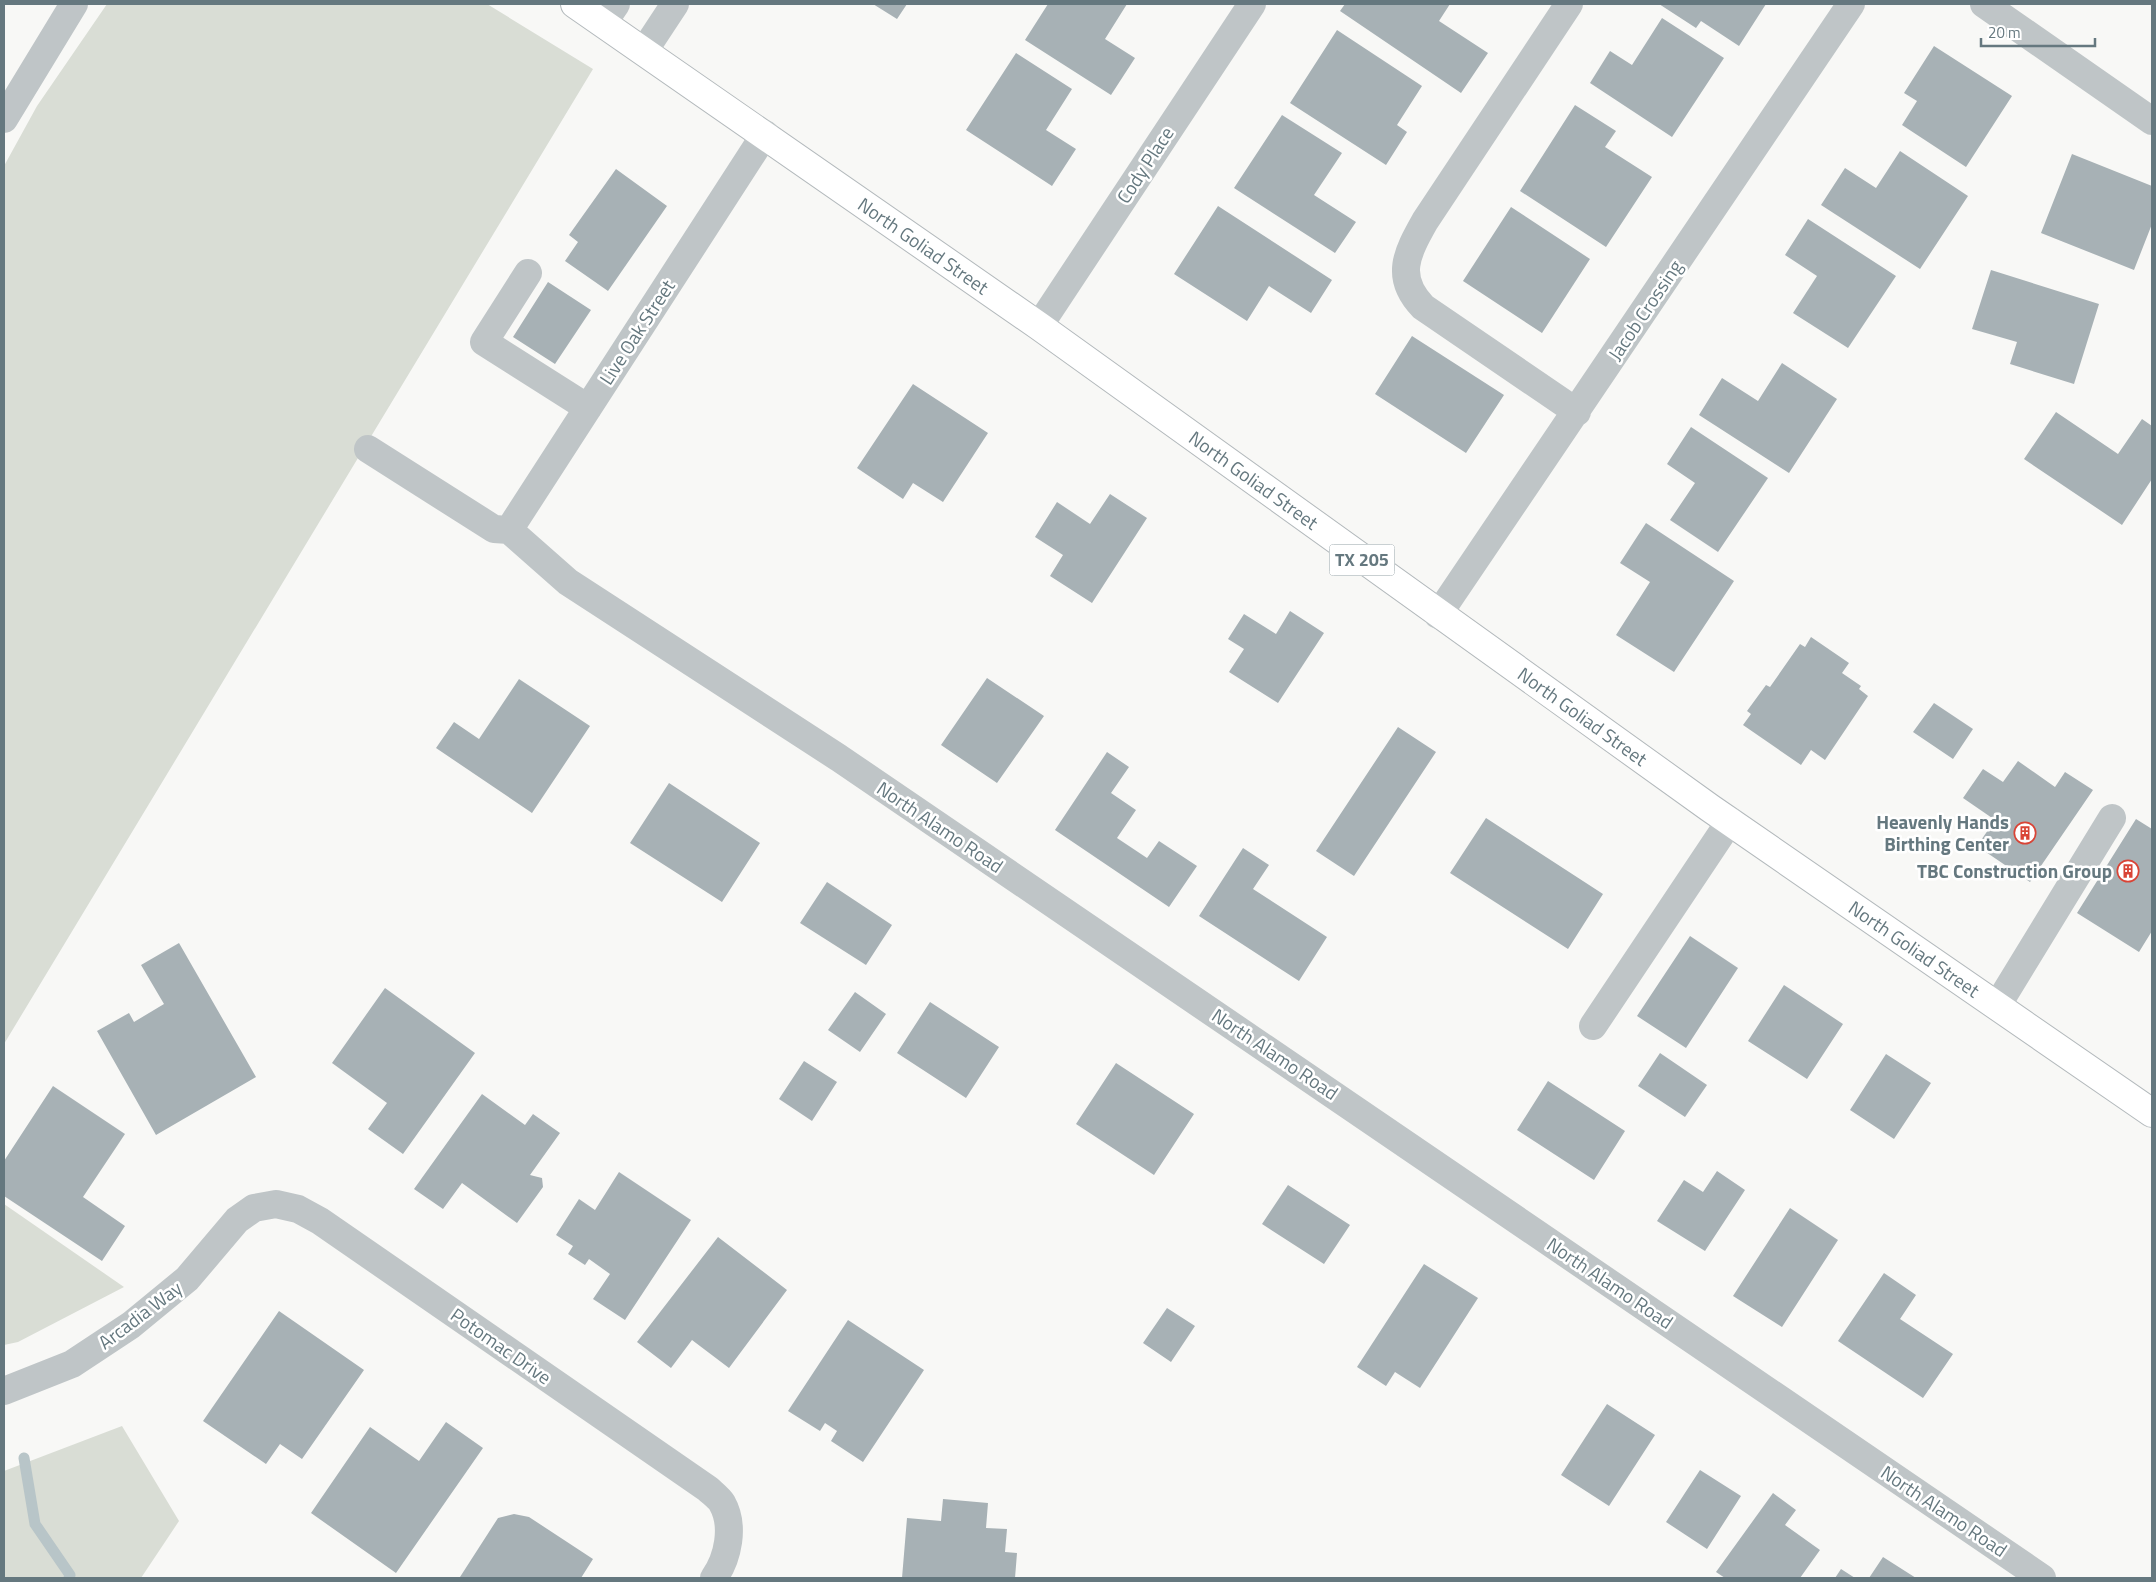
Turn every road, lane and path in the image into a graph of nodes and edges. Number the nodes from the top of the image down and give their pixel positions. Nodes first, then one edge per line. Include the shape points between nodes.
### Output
1 (74, 4) edge
2 (575, 4) edge
3 (675, 4) edge
4 (1252, 4) edge
5 (1569, 4) edge
6 (1851, 4) edge
7 (1984, 4) edge
8 (609, 13) edge
9 (644, 50) junction
10 (4, 119) edge
11 (2152, 121) edge
12 (765, 134) junction
13 (528, 273) dead end
14 (1039, 326) junction
15 (588, 408) junction
16 (1577, 412) junction
17 (368, 449) dead end
18 (509, 530) junction
19 (1438, 615) junction
20 (2112, 818) dead end
21 (1730, 821) junction
22 (1997, 1006) junction
23 (1593, 1026) dead end
24 (2152, 1113) edge
25 (254, 1208) joint
26 (4, 1391) edge
27 (714, 1578) edge
28 (2042, 1578) edge

1 - 10 street
2 - 8 main road, North Goliad Street / TX 205
3 - 9 street
4 - 14 street, Cody Place
5 - 16 street via 1425,221 1406,261 1406,278 1412,296 1423,307
6 - 16 street, Jacob Crossing
7 - 11 street
8 - 9 main road, North Goliad Street / TX 205
9 - 12 main road, North Goliad Street / TX 205
12 - 14 main road, North Goliad Street / TX 205
12 - 15 street, Live Oak Street
13 - 15 street via 484,342
14 - 19 main road, North Goliad Street / TX 205
15 - 18 street, Live Oak Street
16 - 19 street, Jacob Crossing
17 - 18 street via 494,529
18 - 28 street, North Alamo Road via 568,582 864,775
19 - 21 main road, North Goliad Street / TX 205
20 - 22 street
21 - 22 main road, North Goliad Street / TX 205
21 - 23 street
22 - 24 main road, North Goliad Street / TX 205
25 - 26 street, Arcadia Way via 237,1220 187,1279 131,1325 72,1364
25 - 27 street, Potomac Drive via 276,1204 298,1209 320,1221 708,1489 722,1503 727,1521 725,1557

